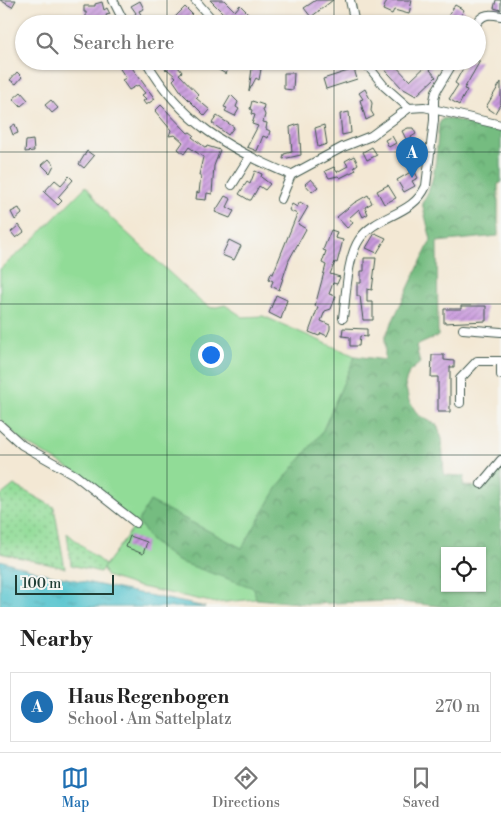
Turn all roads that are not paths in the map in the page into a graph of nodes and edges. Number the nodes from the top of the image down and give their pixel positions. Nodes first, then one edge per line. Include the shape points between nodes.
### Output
1 (113, 0) edge
2 (195, 0) edge
3 (350, 0) edge
4 (120, 15) edge
5 (208, 15) edge
6 (353, 15) edge
7 (486, 15) edge
8 (501, 16) edge
9 (153, 70) edge
10 (371, 70) edge
11 (449, 70) edge
12 (409, 108) junction
13 (434, 110) junction
14 (501, 125) edge
15 (250, 158) junction
16 (291, 175) junction
17 (232, 185) dead end
18 (281, 199) dead end
19 (343, 318) dead end
20 (463, 329) dead end
21 (501, 332) edge
22 (501, 361) edge
23 (501, 375) edge
24 (460, 403) dead end
25 (0, 425) edge
26 (501, 460) edge
27 (481, 484) dead end
28 (136, 523) dead end

1 - 4 street
2 - 5 street
3 - 6 street
7 - 8 street
9 - 15 street via 184,113 222,142
10 - 12 street
11 - 13 street via 436,91
12 - 13 street
12 - 16 street via 371,136 330,153
13 - 14 street
13 - 19 street via 423,194 412,205 371,227 359,240 353,256
15 - 16 street
15 - 17 street
16 - 18 street
20 - 21 street
22 - 23 street
22 - 24 street via 477,360 460,379
25 - 28 street via 22,445 75,475
26 - 27 street

